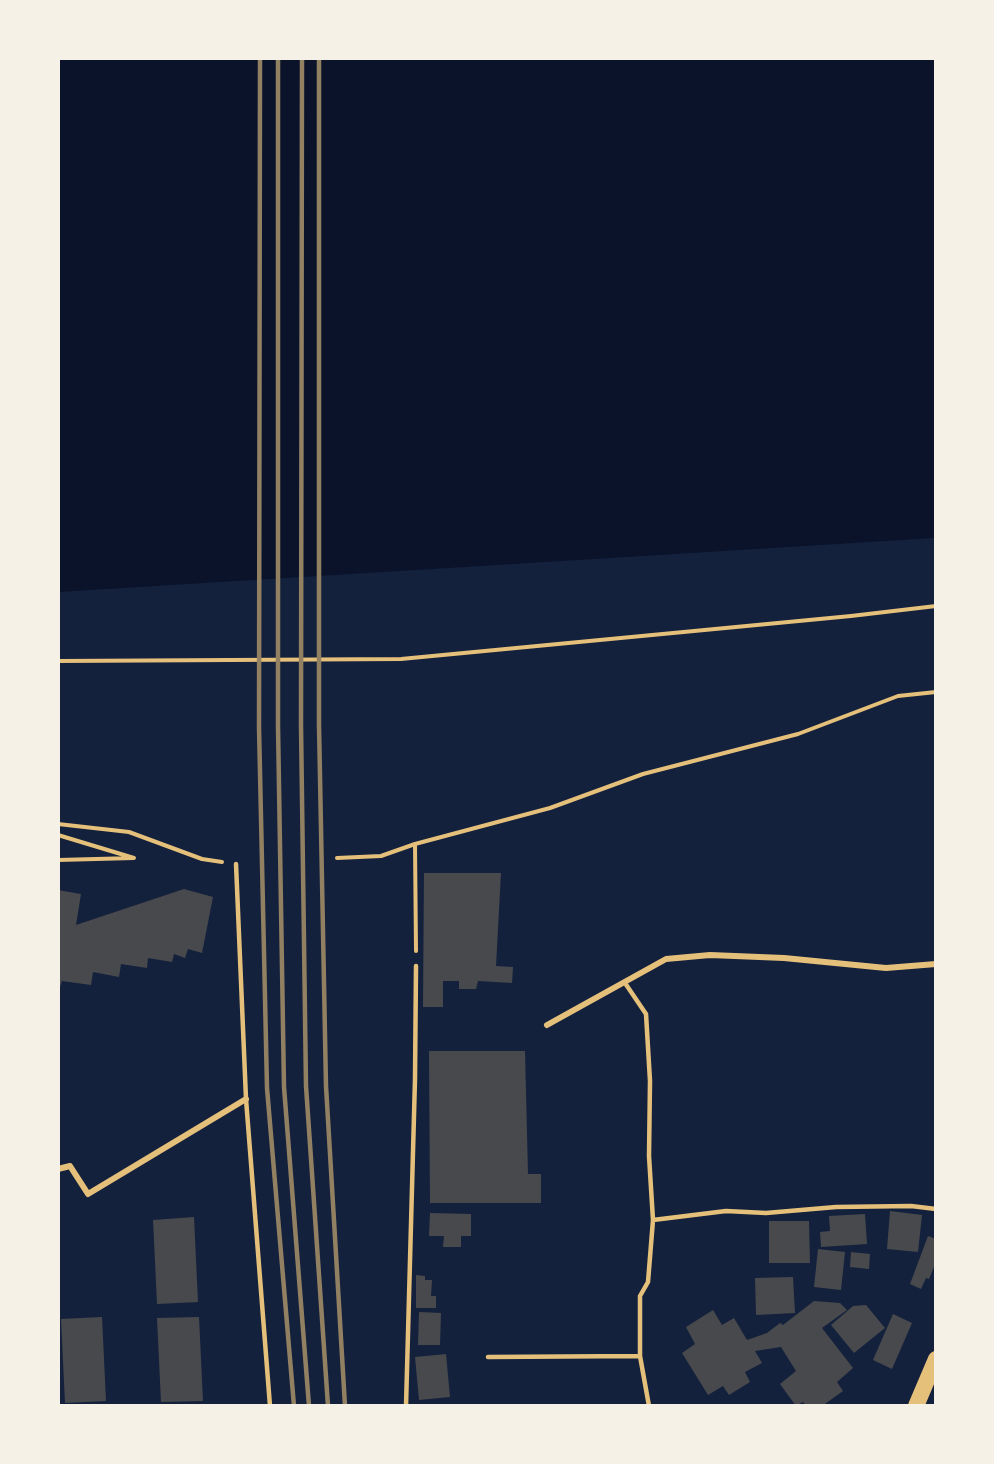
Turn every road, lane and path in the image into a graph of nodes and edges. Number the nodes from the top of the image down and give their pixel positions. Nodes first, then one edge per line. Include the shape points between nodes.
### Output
1 (936, 606) edge
2 (58, 661) edge
3 (936, 692) edge
4 (58, 824) edge
5 (58, 835) edge
6 (415, 844) junction
7 (337, 858) dead end
8 (58, 860) edge
9 (236, 864) joint
10 (936, 964) edge
11 (416, 966) joint
12 (625, 983) junction
13 (547, 1025) dead end
14 (246, 1099) junction
15 (58, 1169) edge
16 (936, 1209) edge
17 (653, 1220) junction
18 (640, 1356) junction
19 (488, 1357) dead end
20 (936, 1359) edge
21 (270, 1406) edge
22 (405, 1406) edge
23 (649, 1406) edge
24 (916, 1406) edge

1 - 2 path via 401,659
3 - 6 path via 898,696 798,734 642,774 550,808
4 - 9 path via 129,832 202,859
5 - 8 path via 135,858
6 - 7 path via 381,856
6 - 11 path
9 - 14 lane
10 - 12 street via 886,968 710,955 666,959
11 - 22 lane
12 - 13 street
12 - 17 lane via 646,1014
14 - 15 street via 88,1194 70,1166
14 - 21 lane
16 - 17 lane via 726,1211
17 - 18 lane via 648,1282 640,1296
18 - 19 lane
18 - 23 lane
20 - 24 highway

